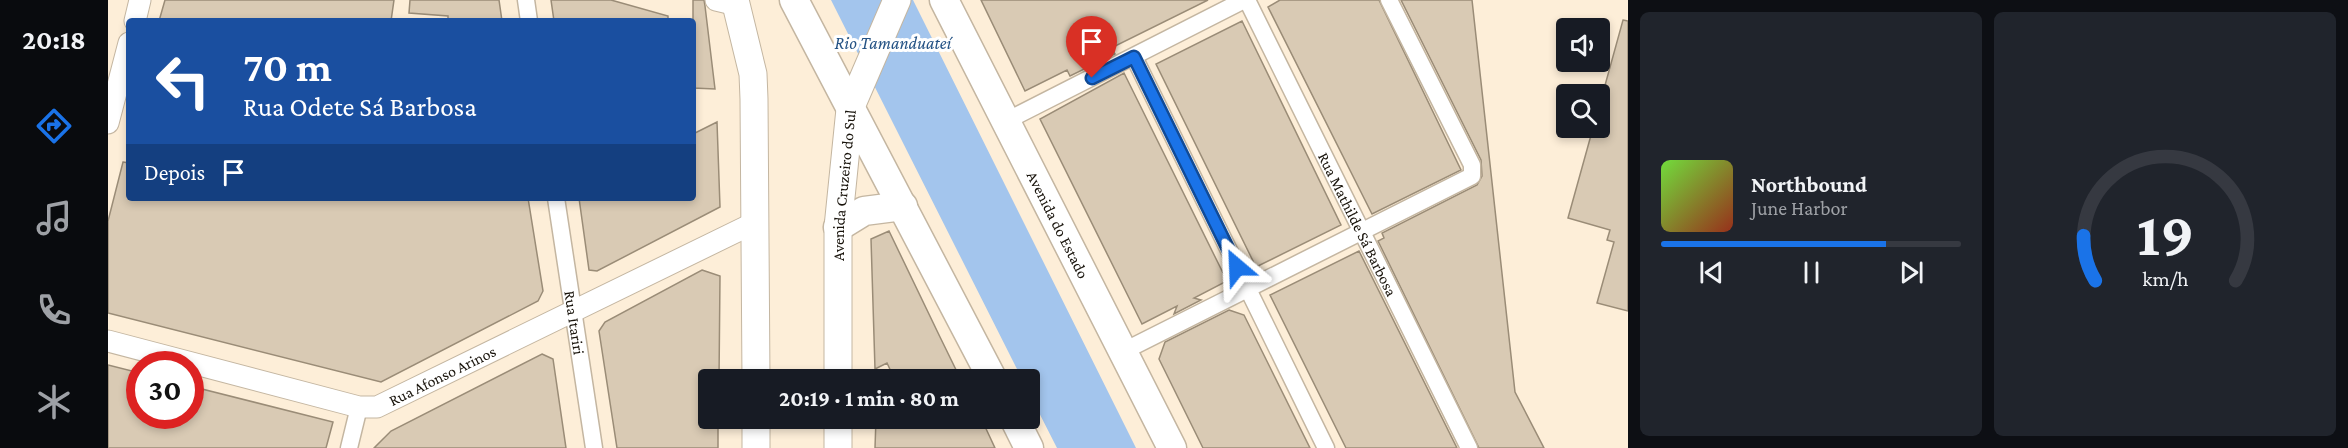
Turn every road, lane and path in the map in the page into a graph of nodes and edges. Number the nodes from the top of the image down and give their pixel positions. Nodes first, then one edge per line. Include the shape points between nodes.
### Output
1 (140, 0) edge
2 (526, 0) edge
3 (794, 0) edge
4 (897, 0) edge
5 (944, 0) edge
6 (1246, 0) edge
7 (1389, 0) edge
8 (729, 2) edge
9 (136, 18) edge
10 (529, 18) edge
11 (126, 54) edge
12 (1134, 57) junction
13 (850, 109) junction
14 (1006, 121) junction
15 (108, 123) edge
16 (556, 201) edge
17 (903, 206) junction
18 (756, 222) junction
19 (838, 227) junction
20 (1362, 231) junction
21 (1248, 288) junction
22 (573, 312) junction
23 (108, 341) edge
24 (1124, 351) junction
25 (756, 369) edge
26 (838, 369) edge
27 (987, 369) edge
28 (359, 407) junction
29 (756, 429) edge
30 (838, 429) edge
31 (1020, 429) edge
32 (349, 448) edge
33 (594, 448) edge
34 (756, 448) edge
35 (838, 448) edge
36 (1029, 448) edge
37 (1172, 448) edge
38 (1326, 448) edge
39 (1469, 448) edge

1 - 9 street
2 - 10 street
3 - 13 highway
4 - 13 main road, Avenida Cruzeiro do Sul
5 - 14 highway, Avenida do Estado
6 - 12 street
6 - 20 street, Rua Mathilde Sá Barbosa
7 - 20 street via 1473,173 1469,179
8 - 18 main road via 753,74
11 - 15 street
12 - 14 street
12 - 21 street
13 - 17 highway
13 - 19 main road, Avenida Cruzeiro do Sul
14 - 24 highway, Avenida do Estado
16 - 22 street, Rua Itariri
17 - 19 highway via 864,211
17 - 27 highway
18 - 22 street, Rua Afonso Arinos
18 - 25 main road
19 - 26 main road, Avenida Cruzeiro do Sul
20 - 21 street
20 - 39 street, Rua Mathilde Sá Barbosa
21 - 24 street
21 - 38 street
22 - 28 street, Rua Afonso Arinos via 385,404
22 - 33 street, Rua Itariri
23 - 28 street, Rua Afonso Arinos
24 - 37 highway, Avenida do Estado
28 - 32 street
29 - 34 main road
30 - 35 main road
31 - 36 highway

